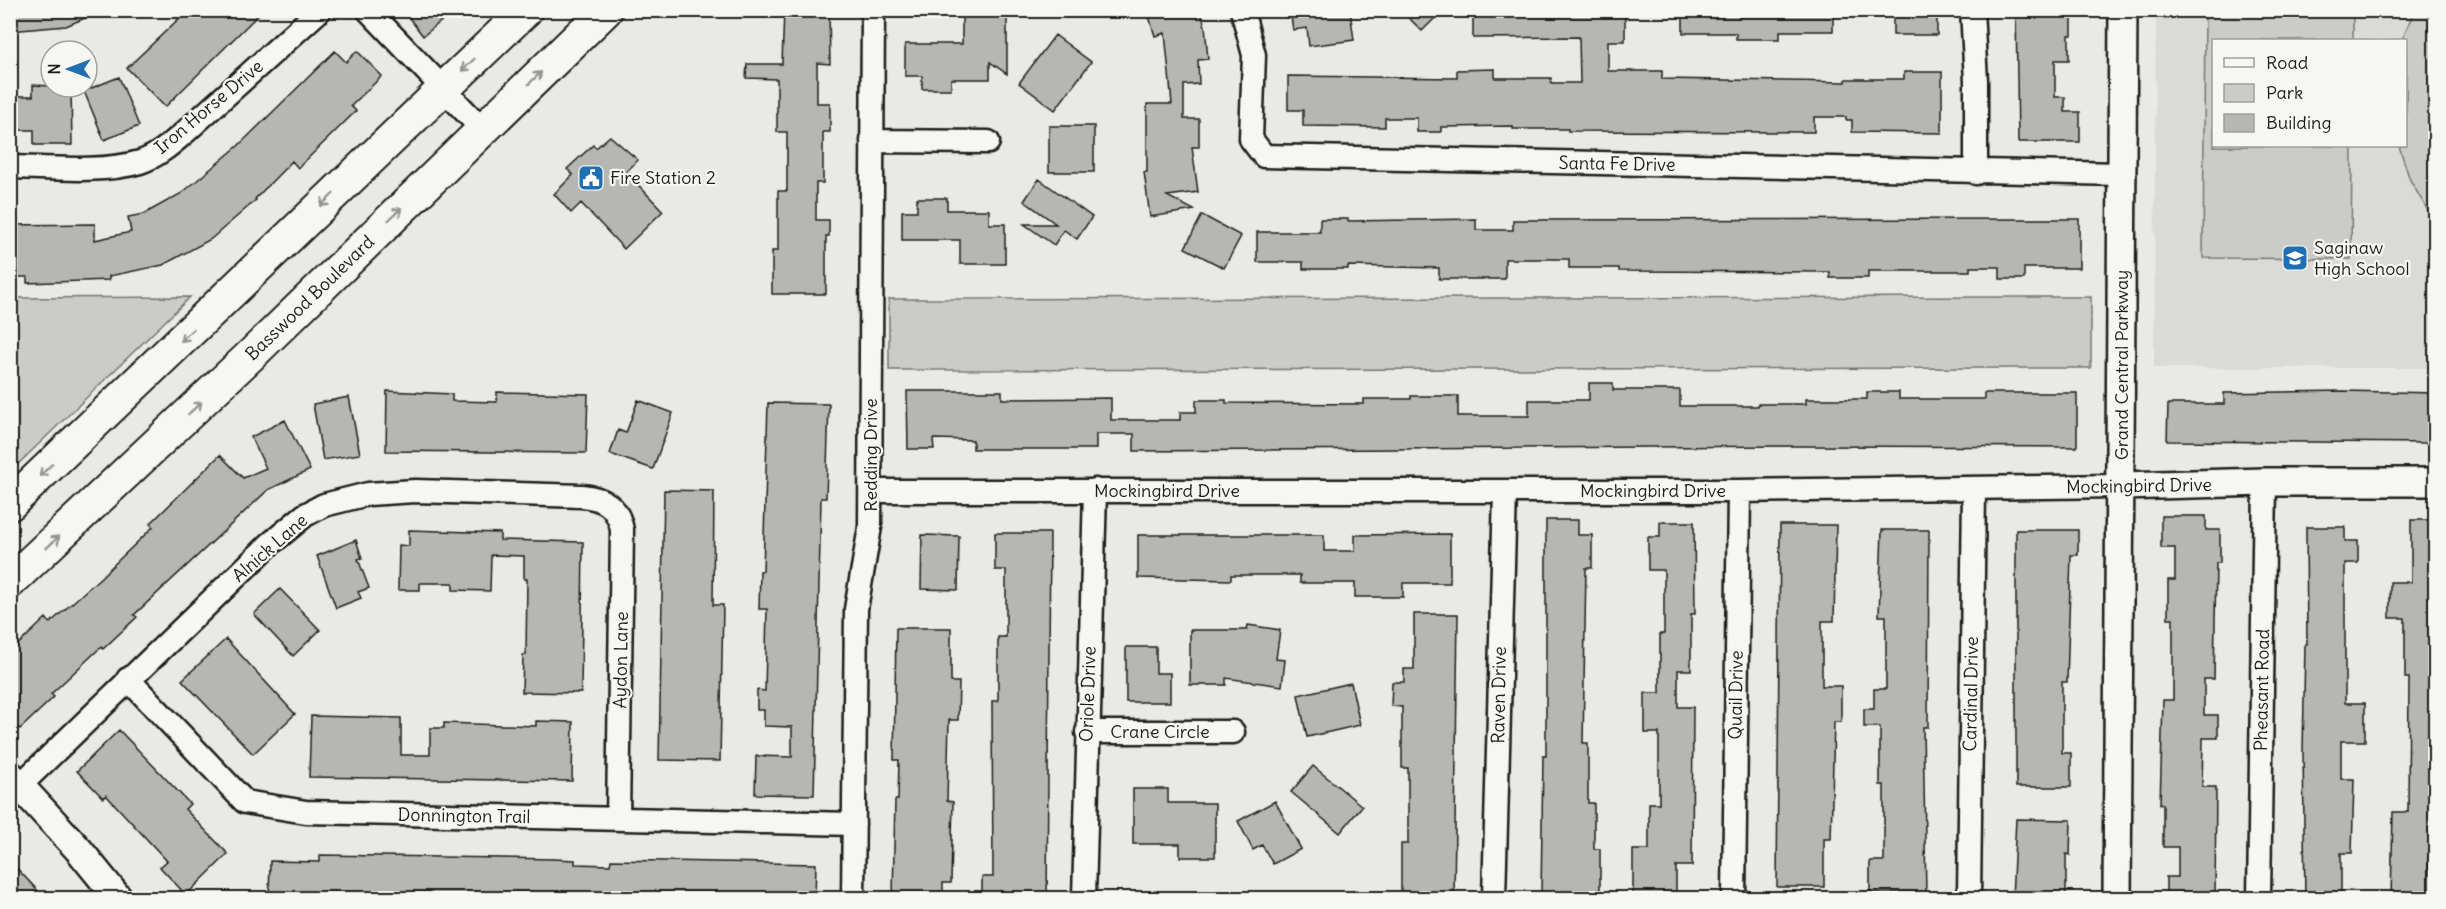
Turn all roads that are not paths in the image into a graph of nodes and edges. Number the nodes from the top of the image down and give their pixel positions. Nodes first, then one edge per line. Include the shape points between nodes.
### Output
1 (320, 10) edge
2 (368, 10) edge
3 (526, 10) edge
4 (606, 10) edge
5 (873, 10) edge
6 (1242, 10) edge
7 (1972, 10) edge
8 (2123, 10) edge
9 (443, 89) junction
10 (482, 129) junction
11 (872, 141) junction
12 (988, 142) dead end
13 (10, 167) edge
14 (1976, 173) junction
15 (2122, 174) junction
16 (2265, 482) junction
17 (2436, 482) edge
18 (2121, 486) junction
19 (1974, 489) junction
20 (1095, 490) junction
21 (871, 491) junction
22 (1505, 491) junction
23 (1739, 491) junction
24 (10, 504) edge
25 (610, 504) joint
26 (10, 582) edge
27 (128, 679) junction
28 (1087, 732) junction
29 (1233, 732) dead end
30 (14, 785) edge
31 (618, 819) junction
32 (854, 824) junction
33 (118, 898) edge
34 (853, 898) edge
35 (1084, 898) edge
36 (1494, 898) edge
37 (1734, 898) edge
38 (1969, 898) edge
39 (2117, 898) edge
40 (2259, 898) edge

1 - 13 street, Iron Horse Drive via 164,150 142,161 118,166
2 - 9 street
3 -> 9 main road
10 -> 4 main road, Basswood Boulevard
5 - 11 street, Redding Drive
6 - 14 street, Santa Fe Drive via 1254,55 1251,139 1264,156
7 - 14 street
8 - 15 street, Grand Central Parkway
9 - 10 street
9 -> 24 main road
26 -> 10 main road, Basswood Boulevard via 250,356
11 - 12 street
11 - 21 street, Redding Drive
14 - 15 street, Santa Fe Drive
15 - 18 street, Grand Central Parkway
16 - 17 street, Mockingbird Drive
16 - 18 street, Mockingbird Drive
16 - 40 street, Pheasant Road
18 - 19 street, Mockingbird Drive
18 - 39 street, Grand Central Parkway
19 - 23 street, Mockingbird Drive
19 - 38 street, Cardinal Drive
20 - 21 street, Mockingbird Drive
20 - 22 street, Mockingbird Drive
20 - 28 street, Oriole Drive
21 - 32 street, Redding Drive via 869,542 856,609
22 - 23 street, Mockingbird Drive
22 - 36 street, Raven Drive
23 - 37 street, Quail Drive
25 - 27 street, Alnick Lane via 582,496 415,491 368,494 324,505 286,529
25 - 31 street, Aydon Lane via 622,530
27 - 30 street, Alnick Lane
27 - 31 street, Donnington Trail via 245,802 306,812
28 - 29 street, Crane Circle
28 - 35 street, Oriole Drive
30 - 33 street via 92,865
31 - 32 street, Donnington Trail
32 - 34 street, Redding Drive

